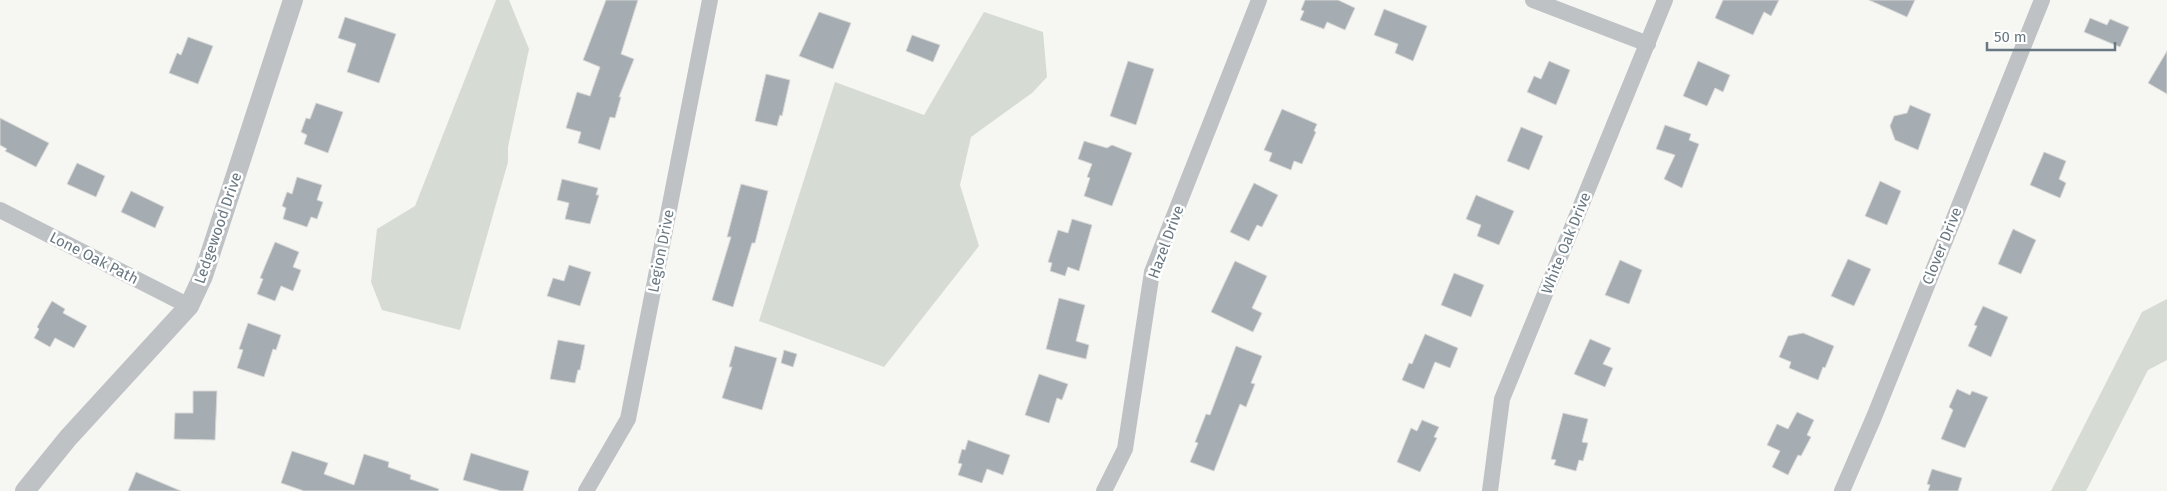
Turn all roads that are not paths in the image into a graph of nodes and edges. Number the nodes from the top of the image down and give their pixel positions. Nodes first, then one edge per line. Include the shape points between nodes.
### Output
1 (292, 0) edge
2 (710, 0) edge
3 (1259, 0) edge
4 (1533, 0) edge
5 (1665, 0) edge
6 (2042, 0) edge
7 (1648, 44) junction
8 (0, 210) edge
9 (189, 306) junction
10 (25, 491) edge
11 (586, 491) edge
12 (1104, 491) edge
13 (1490, 491) edge
14 (1842, 491) edge

1 - 9 street, Ledgewood Drive via 203,276
2 - 11 street, Legion Drive via 628,419
3 - 12 street, Hazel Drive via 1152,272 1125,449
4 - 7 street
5 - 7 street, White Oak Drive
6 - 14 street, Clover Drive
7 - 13 street, White Oak Drive via 1502,399
8 - 9 street, Lone Oak Path
9 - 10 street, Ledgewood Drive via 68,438

